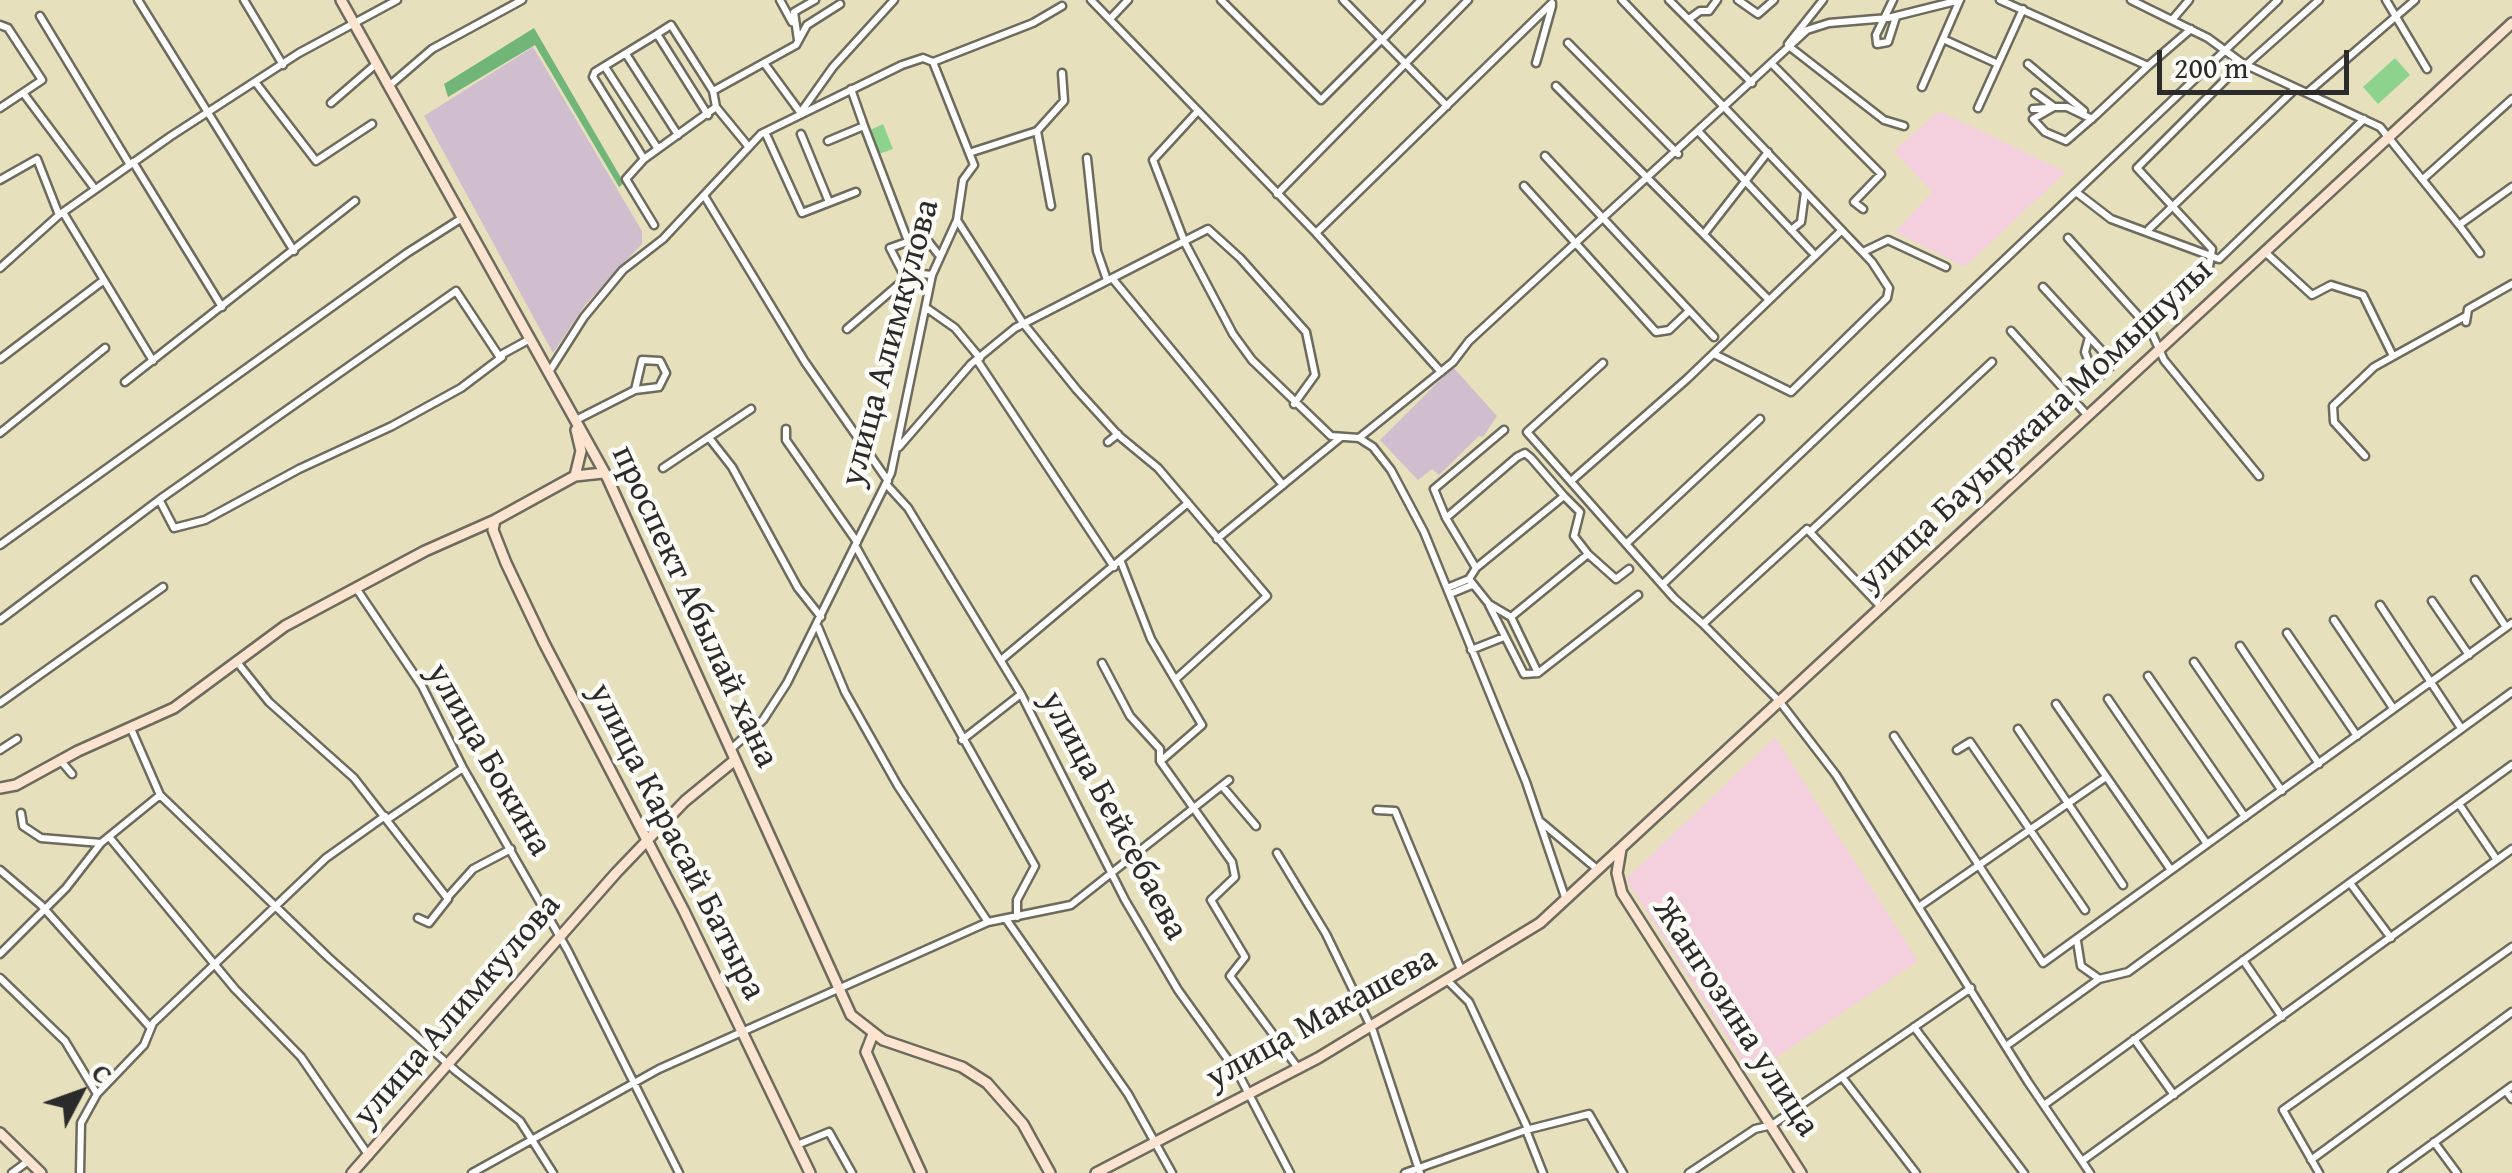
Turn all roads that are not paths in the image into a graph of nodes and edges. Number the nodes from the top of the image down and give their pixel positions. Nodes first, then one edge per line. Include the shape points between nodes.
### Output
1 (138, 0) edge
2 (244, 0) edge
3 (397, 0) edge
4 (522, 0) edge
5 (780, 0) edge
6 (815, 0) edge
7 (894, 0) edge
8 (1090, 0) edge
9 (1128, 0) edge
10 (1222, 0) edge
11 (1343, 0) edge
12 (1421, 0) edge
13 (1468, 0) edge
14 (1622, 0) edge
15 (1669, 0) edge
16 (1717, 0) edge
17 (1738, 0) edge
18 (1774, 0) edge
19 (1823, 0) edge
20 (1893, 0) edge
21 (2000, 0) edge
22 (2131, 0) edge
23 (2189, 0) edge
24 (2278, 0) edge
25 (2320, 0) edge
26 (2386, 0) edge
27 (2415, 0) edge
28 (345, 1) edge
29 (1553, 1) edge
30 (1960, 1) edge
31 (2146, 3) edge
32 (840, 4) dead end
33 (1062, 6) dead end
34 (2022, 9) junction
35 (2395, 15) junction
36 (40, 16) dead end
37 (1896, 16) junction
38 (1110, 19) junction
39 (1689, 19) junction
40 (1884, 19) junction
41 (2172, 20) junction
42 (2512, 22) edge
43 (0, 24) edge
44 (354, 24) junction
45 (795, 28) junction
46 (2191, 29) junction
47 (657, 34) junction
48 (1943, 39) junction
49 (1382, 40) junction
50 (799, 41) junction
51 (1568, 43) dead end
52 (1788, 48) junction
53 (2223, 51) junction
54 (626, 54) junction
55 (933, 62) junction
56 (1405, 62) junction
57 (764, 63) junction
58 (1536, 63) dead end
59 (376, 64) junction
60 (1772, 64) junction
61 (1998, 64) junction
62 (2028, 64) dead end
63 (2244, 64) junction
64 (283, 65) junction
65 (605, 66) junction
66 (2148, 66) junction
67 (2427, 69) dead end
68 (1062, 73) dead end
69 (256, 82) junction
70 (1752, 83) junction
71 (388, 86) junction
72 (1556, 86) dead end
73 (1922, 86) dead end
74 (2296, 88) junction
75 (851, 89) junction
76 (714, 92) junction
77 (2035, 93) dead end
78 (2306, 93) junction
79 (24, 94) junction
80 (2512, 99) edge
81 (331, 103) dead end
82 (1447, 106) junction
83 (716, 107) junction
84 (2054, 107) junction
85 (0, 108) edge
86 (1726, 108) junction
87 (1978, 108) dead end
88 (2033, 109) dead end
89 (1198, 111) junction
90 (205, 113) junction
91 (800, 113) junction
92 (708, 115) junction
93 (2092, 119) junction
94 (2364, 119) junction
95 (372, 124) dead end
96 (864, 126) junction
97 (1904, 126) dead end
98 (1038, 131) junction
99 (766, 132) junction
100 (1700, 132) junction
101 (802, 134) dead end
102 (678, 135) junction
103 (2390, 136) junction
104 (828, 141) dead end
105 (748, 146) junction
106 (658, 149) junction
107 (972, 152) junction
108 (1768, 152) junction
109 (1678, 154) junction
110 (1545, 156) dead end
111 (1087, 158) dead end
112 (644, 159) junction
113 (132, 163) junction
114 (1651, 178) junction
115 (2423, 179) junction
116 (0, 180) edge
117 (1747, 183) junction
118 (1524, 186) dead end
119 (2512, 187) edge
120 (95, 190) junction
121 (856, 192) dead end
122 (1805, 192) junction
123 (2076, 192) junction
124 (1277, 194) junction
125 (704, 197) junction
126 (354, 200) dead end
127 (829, 202) junction
128 (1051, 206) dead end
129 (2174, 206) junction
130 (1862, 208) dead end
131 (62, 214) junction
132 (462, 218) junction
133 (958, 220) junction
134 (1606, 220) junction
135 (654, 225) dead end
136 (2458, 225) junction
137 (1791, 230) junction
138 (2149, 230) junction
139 (1841, 231) junction
140 (1316, 233) junction
141 (1704, 234) junction
142 (2068, 238) dead end
143 (908, 242) junction
144 (1185, 243) junction
145 (1579, 245) junction
146 (294, 251) junction
147 (2264, 251) junction
148 (1812, 252) dead end
149 (1862, 252) junction
150 (2480, 254) dead end
151 (939, 255) junction
152 (2212, 258) junction
153 (0, 268) edge
154 (1946, 268) dead end
155 (932, 275) junction
156 (906, 279) junction
157 (1109, 279) junction
158 (104, 280) junction
159 (2512, 284) edge
160 (2043, 288) dead end
161 (1768, 300) junction
162 (222, 306) junction
163 (928, 309) junction
164 (1689, 311) junction
165 (1023, 323) junction
166 (847, 329) dead end
167 (2150, 329) junction
168 (2011, 331) dead end
169 (1714, 337) dead end
170 (2089, 337) junction
171 (530, 339) junction
172 (2158, 342) junction
173 (105, 348) dead end
174 (1714, 354) junction
175 (2393, 356) junction
176 (502, 358) junction
177 (978, 359) junction
178 (0, 360) edge
179 (153, 361) junction
180 (1992, 362) dead end
181 (1603, 363) dead end
182 (2114, 364) junction
183 (550, 372) junction
184 (1442, 372) junction
185 (2096, 381) junction
186 (125, 382) dead end
187 (635, 390) junction
188 (2075, 400) junction
189 (1294, 404) junction
190 (750, 409) dead end
191 (2088, 416) junction
192 (1760, 419) dead end
193 (574, 420) junction
194 (786, 430) dead end
195 (1504, 430) dead end
196 (0, 433) edge
197 (1118, 434) junction
198 (1340, 438) junction
199 (1358, 438) junction
200 (710, 440) junction
201 (1108, 442) dead end
202 (898, 448) junction
203 (2365, 456) dead end
204 (663, 468) dead end
205 (605, 474) junction
206 (575, 476) junction
207 (2258, 476) dead end
208 (1571, 481) junction
209 (888, 483) junction
210 (1282, 485) junction
211 (1564, 496) junction
212 (160, 501) junction
213 (1188, 503) junction
214 (1446, 518) junction
215 (496, 520) junction
216 (482, 526) junction
217 (1812, 530) junction
218 (495, 535) junction
219 (1217, 538) junction
220 (1626, 544) junction
221 (0, 545) edge
222 (857, 545) junction
223 (1588, 554) junction
224 (1117, 564) junction
225 (1476, 568) junction
226 (1629, 569) dead end
227 (2475, 580) dead end
228 (1470, 582) junction
229 (1663, 584) junction
230 (163, 587) dead end
231 (356, 588) junction
232 (1449, 591) junction
233 (1638, 595) dead end
234 (2432, 601) dead end
235 (1488, 604) junction
236 (2380, 605) dead end
237 (1882, 608) junction
238 (820, 617) junction
239 (1510, 617) junction
240 (0, 620) edge
241 (2334, 620) dead end
242 (1702, 624) junction
243 (2509, 625) edge
244 (817, 626) junction
245 (2287, 632) dead end
246 (1504, 637) junction
247 (2240, 646) dead end
248 (1472, 650) junction
249 (2469, 655) junction
250 (1001, 660) junction
251 (236, 661) junction
252 (1102, 662) dead end
253 (2194, 662) dead end
254 (1538, 673) junction
255 (2148, 676) dead end
256 (1177, 678) junction
257 (2432, 682) junction
258 (2512, 692) edge
259 (1021, 694) junction
260 (2108, 699) dead end
261 (1780, 702) junction
262 (0, 703) edge
263 (2056, 704) dead end
264 (2394, 708) junction
265 (2018, 728) dead end
266 (2461, 728) junction
267 (132, 730) junction
268 (1894, 736) dead end
269 (2356, 736) junction
270 (17, 739) dead end
271 (962, 740) junction
272 (0, 750) edge
273 (730, 750) junction
274 (1957, 750) dead end
275 (1162, 759) junction
276 (60, 760) junction
277 (735, 760) junction
278 (2319, 764) junction
279 (2512, 765) edge
280 (463, 768) junction
281 (72, 774) dead end
282 (2106, 777) junction
283 (0, 788) edge
284 (2282, 791) junction
285 (160, 796) junction
286 (2068, 804) junction
287 (2459, 804) junction
288 (1195, 809) junction
289 (1377, 810) dead end
290 (22, 814) dead end
291 (2244, 817) junction
292 (387, 818) junction
293 (1540, 821) junction
294 (1256, 826) dead end
295 (2029, 830) junction
296 (110, 838) junction
297 (648, 840) junction
298 (101, 843) junction
299 (2207, 844) junction
300 (1622, 847) junction
301 (511, 849) junction
302 (2512, 850) edge
303 (1277, 853) dead end
304 (2497, 860) junction
305 (1979, 864) junction
306 (1597, 868) junction
307 (0, 870) edge
308 (2171, 870) junction
309 (1111, 873) junction
310 (2350, 883) junction
311 (2123, 884) dead end
312 (1622, 893) junction
313 (447, 898) junction
314 (1566, 900) junction
315 (274, 906) junction
316 (1920, 906) junction
317 (44, 910) junction
318 (2085, 910) dead end
319 (1017, 916) junction
320 (418, 918) dead end
321 (1006, 918) junction
322 (988, 922) junction
323 (559, 936) junction
324 (2392, 938) junction
325 (2077, 940) junction
326 (2512, 946) edge
327 (0, 954) edge
328 (2243, 960) junction
329 (214, 965) junction
330 (1462, 974) junction
331 (0, 978) edge
332 (2099, 978) junction
333 (1449, 982) junction
334 (1971, 988) junction
335 (838, 989) junction
336 (2512, 1012) edge
337 (2282, 1017) junction
338 (1371, 1026) junction
339 (150, 1027) junction
340 (1914, 1027) junction
341 (743, 1034) junction
342 (873, 1034) junction
343 (2134, 1039) junction
344 (2006, 1046) junction
345 (450, 1066) junction
346 (1298, 1068) junction
347 (1842, 1077) junction
348 (634, 1081) junction
349 (2509, 1088) edge
350 (1248, 1091) junction
351 (97, 1094) junction
352 (2174, 1095) junction
353 (2512, 1099) edge
354 (2044, 1105) junction
355 (1772, 1125) junction
356 (1527, 1130) junction
357 (0, 1133) edge
358 (533, 1136) junction
359 (1156, 1139) junction
360 (2434, 1142) junction
361 (796, 1146) junction
362 (369, 1156) junction
363 (2310, 1160) junction
364 (27, 1162) junction
365 (2082, 1162) junction
366 (2021, 1170) edge
367 (1419, 1171) edge
368 (12, 1173) edge
369 (41, 1173) edge
370 (80, 1173) edge
371 (352, 1173) edge
372 (472, 1173) edge
373 (553, 1173) edge
374 (679, 1173) edge
375 (810, 1173) edge
376 (852, 1173) edge
377 (921, 1173) edge
378 (1050, 1173) edge
379 (1096, 1173) edge
380 (1172, 1173) edge
381 (1290, 1173) edge
382 (1404, 1173) edge
383 (1543, 1173) edge
384 (1623, 1173) edge
385 (1689, 1173) edge
386 (1801, 1173) edge
387 (1916, 1173) edge
388 (2011, 1173) edge
389 (2090, 1173) edge
390 (2320, 1173) edge
391 (2392, 1173) edge
392 (2457, 1173) edge

1 - 90 street
2 - 64 street
3 - 44 street
4 - 71 street via 432,49
5 - 45 street
6 - 45 street via 794,12
7 - 91 street
8 - 38 street
9 - 38 street
10 - 49 street via 1321,100
11 - 49 street
12 - 49 street
13 - 56 street
14 - 86 street
15 - 39 street
16 - 39 street
17 - 18 street via 1758,14
19 - 52 street
20 - 40 street
21 - 34 street
22 - 31 street
23 - 41 street
24 - 53 street
25 - 63 street
26 - 35 street
27 - 35 street
28 - 44 street, проспект Абылай хана
29 - 58 street
29 - 82 street
30 - 37 street
30 - 48 street
31 - 41 street
32 - 50 street via 807,25
33 - 55 street
34 - 61 street
34 - 66 street
35 - 67 street
35 - 78 street
36 - 113 street
37 - 40 street
37 - 40 street via 1882,46 1874,40
38 - 89 street
39 - 70 street
40 - 52 street via 1829,23 1807,30
41 - 46 street
42 - 103 street, улица Бауыржана Момышулы
43 - 79 street via 41,76 42,83
44 - 59 street, проспект Абылай хана
44 - 64 street
45 - 50 street
46 - 53 street
46 - 66 street
47 - 54 street
47 - 76 street via 671,25
47 - 92 street
48 - 61 street
48 - 73 street
49 - 56 street
50 - 57 street
51 - 109 street
52 - 60 street
52 - 97 street via 1884,120
53 - 63 street
53 - 123 street
54 - 65 street
54 - 102 street
55 - 75 street via 923,58
55 - 107 street
56 - 82 street
56 - 124 street
57 - 76 street
57 - 91 street
59 - 71 street, проспект Абылай хана
59 - 81 street
60 - 70 street
60 - 130 street via 1881,174 1854,202
61 - 87 street
62 - 93 street
63 - 74 street
63 - 129 street via 2138,168
64 - 69 street
65 - 106 street
65 - 112 street via 592,77
66 - 93 street
68 - 98 street via 1064,102
69 - 90 street
69 - 95 street via 316,161
70 - 86 street
71 - 132 street, проспект Абылай хана
72 - 114 street
74 - 78 street
74 - 129 street
75 - 91 street
75 - 96 street
76 - 83 street
77 - 84 street
78 - 94 street
79 - 85 street
79 - 120 street
80 - 115 street
82 - 140 street
83 - 92 street
83 - 105 street
84 - 88 street
84 - 93 street
84 - 93 street via 2033,119 2059,139 2066,141
86 - 100 street
86 - 108 street
89 - 124 street
89 - 144 street via 1152,160
90 - 113 street
90 - 146 street
91 - 99 street
92 - 102 street
94 - 103 street
94 - 152 street via 2240,242
96 - 104 street
96 - 143 street
98 - 107 street
98 - 128 street
99 - 105 street
99 - 127 street via 802,213
100 - 109 street
100 - 117 street
101 - 127 street
102 - 106 street
103 - 115 street
103 - 147 street, улица Бауыржана Момышулы
105 - 125 street
106 - 112 street
107 - 133 street, улица Алимкулова
108 - 117 street
108 - 122 street
109 - 114 street
110 - 134 street
111 - 157 street via 1097,250
112 - 135 street via 626,178
113 - 120 street
113 - 162 street
114 - 134 street
114 - 141 street
115 - 136 street
116 - 131 street via 36,159
117 - 137 street
117 - 141 street
118 - 145 street
119 - 136 street
120 - 131 street
121 - 127 street
122 - 137 street via 1801,222
122 - 139 street
123 - 138 street via 2111,219
123 - 229 street
124 - 140 street
125 - 183 street via 622,270
125 - 209 street, улица Бейсебаева
126 - 146 street
129 - 138 street
129 - 152 street via 2206,240
131 - 153 street
131 - 158 street
132 - 171 street, проспект Абылай хана
132 - 221 street
133 - 151 street, улица Алимкулова
133 - 165 street
134 - 145 street
134 - 164 street
136 - 150 street
137 - 148 street
138 - 152 street
139 - 149 street
139 - 161 street
140 - 184 street
141 - 161 street
142 - 167 street
143 - 151 street via 928,237
143 - 156 street via 890,248
144 - 157 street
144 - 189 street via 1233,334
144 - 189 street via 1213,232 1306,332 1315,376
145 - 164 street via 1656,332 1669,330
145 - 184 street
146 - 162 street
147 - 172 street, улица Бауыржана Момышулы via 2170,339
147 - 175 street via 2312,295 2332,285 2363,295
149 - 154 street via 1888,240
149 - 174 street via 1890,293 1791,392
151 - 155 street, улица Алимкулова
152 - 167 street
155 - 156 street via 919,271
155 - 163 street, улица Алимкулова
156 - 166 street
157 - 165 street
157 - 210 street
158 - 178 street
158 - 179 street
159 - 175 street via 2480,300 2465,320
160 - 170 street
161 - 174 street
162 - 179 street
163 - 177 street via 955,328
163 - 202 street, улица Алимкулова
164 - 169 street
165 - 177 street
165 - 197 street
167 - 172 street
167 - 182 street
168 - 188 street
170 - 182 street
170 - 185 street via 2085,352
171 - 176 street
171 - 183 street, проспект Абылай хана
172 - 191 street, улица Бауыржана Момышулы
172 - 207 street via 2178,378
173 - 196 street
174 - 208 street
175 - 203 street via 2374,366 2330,412
176 - 212 street via 392,426 205,520 174,528
176 - 212 street via 456,291
177 - 202 street
177 - 224 street
179 - 186 street
180 - 217 street
181 - 208 street via 1527,432
182 - 185 street
183 - 193 street, проспект Абылай хана
184 - 199 street
185 - 188 street
187 - 187 street via 642,360 664,365 659,386
187 - 193 street
188 - 191 street
189 - 198 street
190 - 200 street
191 - 237 street, улица Бауыржана Момышулы
192 - 220 street
193 - 205 street, проспект Абылай хана
193 - 206 street via 581,451
194 - 222 street via 786,440
195 - 214 street via 1434,489
197 - 201 street
197 - 213 street
198 - 199 street
198 - 210 street
199 - 232 street via 1373,447 1410,501
200 - 204 street
200 - 238 street
202 - 209 street, улица Алимкулова
205 - 206 street
205 - 273 street, проспект Абылай хана
206 - 215 street
208 - 220 street
209 - 222 street, улица Алимкулова
209 - 250 street, улица Бейсебаева
210 - 219 street
211 - 214 street via 1524,453
211 - 223 street via 1580,512 1574,536
211 - 225 street
212 - 240 street
213 - 219 street
213 - 224 street
214 - 225 street
215 - 216 street
215 - 218 street
216 - 218 street
216 - 231 street
217 - 237 street
217 - 242 street
218 - 297 street, улица Карасай Батыра via 584,724
219 - 256 street via 1267,596
220 - 229 street
222 - 238 street, улица Алимкулова
222 - 271 street
223 - 226 street via 1616,578
223 - 239 street
224 - 250 street
224 - 256 street via 1150,639
225 - 228 street
227 - 243 street
228 - 232 street
228 - 235 street
229 - 242 street
230 - 262 street
231 - 251 street
231 - 280 street, улица Бокина via 422,686
232 - 248 street
233 - 254 street
234 - 249 street
235 - 239 street
235 - 246 street
236 - 257 street
237 - 261 street, улица Бауыржана Момышулы
238 - 244 street, улица Алимкулова
239 - 254 street
241 - 264 street
242 - 261 street
243 - 249 street
244 - 273 street, улица Алимкулова via 774,706
244 - 322 street via 898,786
245 - 269 street
246 - 248 street
246 - 254 street via 1524,674
247 - 278 street
248 - 293 street
249 - 257 street
250 - 259 street, улица Бейсебаева
251 - 267 street
251 - 292 street
252 - 275 street
253 - 284 street
255 - 291 street
256 - 275 street via 1202,728
257 - 264 street
257 - 266 street
258 - 266 street
259 - 271 street
259 - 309 street, улица Бейсебаева
260 - 299 street
261 - 300 street, улица Бауыржана Момышулы
261 - 316 street
263 - 282 street
264 - 269 street
265 - 286 street
266 - 332 street via 2128,972
267 - 276 street
267 - 285 street
268 - 305 street
269 - 278 street
270 - 272 street
271 - 319 street via 1035,866
273 - 277 street, проспект Абылай хана
274 - 295 street via 1970,742
275 - 288 street
276 - 281 street
276 - 283 street
277 - 297 street, улица Алимкулова
277 - 335 street, проспект Абылай хана
278 - 284 street
279 - 287 street
280 - 292 street
280 - 301 street, улица Бокина
282 - 286 street
282 - 308 street
284 - 291 street
285 - 296 street
285 - 315 street
286 - 295 street
286 - 311 street
287 - 304 street
287 - 310 street
288 - 294 street via 1226,783
288 - 309 street
288 - 346 street via 1235,871 1211,900 1245,957 1230,976
289 - 330 street via 1395,811
290 - 298 street via 23,826 42,838
291 - 299 street
292 - 313 street
292 - 315 street via 350,838
293 - 306 street
293 - 314 street
295 - 305 street
295 - 318 street
296 - 298 street
296 - 329 street
297 - 323 street, улица Алимкулова
297 - 341 street, улица Карасай Батыра
298 - 317 street
299 - 308 street
300 - 306 street, улица Бауыржана Момышулы
300 - 312 street via 1616,873
301 - 313 street via 474,869
301 - 323 street, улица Бокина
302 - 304 street
303 - 338 street
304 - 324 street
305 - 316 street
305 - 325 street via 2043,962
306 - 312 street, Жангозина улица
306 - 314 street, улица Макашева
307 - 317 street
308 - 325 street
309 - 319 street via 1062,909
309 - 350 street, улица Бейсебаева via 1170,978
310 - 324 street
310 - 328 street
312 - 355 street, Жангозина улица
313 - 320 street via 429,924
314 - 330 street, улица Макашева via 1527,934
315 - 329 street
315 - 345 street
316 - 334 street
317 - 327 street
317 - 339 street
319 - 321 street
321 - 322 street
321 - 359 street
322 - 335 street
323 - 345 street, улица Алимкулова
323 - 348 street, улица Бокина
324 - 337 street
325 - 332 street via 2081,966
326 - 363 street via 2284,1110
328 - 337 street
328 - 343 street
329 - 339 street
329 - 362 street via 301,1057
330 - 333 street, улица Макашева
331 - 351 street via 64,1041
332 - 344 street
333 - 338 street, улица Макашева
333 - 356 street via 1469,1002
334 - 340 street
334 - 344 street
335 - 341 street
335 - 342 street, проспект Абылай хана via 851,1016
336 - 363 street
337 - 352 street
338 - 346 street, улица Макашева
338 - 367 street
339 - 351 street via 144,1045
340 - 347 street
340 - 366 street
341 - 348 street
341 - 361 street, улица Карасай Батыра
342 - 377 street via 866,1052
342 - 378 street, проспект Абылай хана via 987,1083 1024,1124
343 - 352 street
343 - 354 street
344 - 354 street
345 - 358 street
345 - 362 street, улица Алимкулова
346 - 350 street, улица Макашева
347 - 355 street
347 - 387 street
348 - 358 street
348 - 374 street, улица Бокина
349 - 353 street
349 - 360 street
350 - 359 street, улица Макашева
350 - 381 street, улица Бейсебаева
351 - 370 street via 81,1122
352 - 365 street
354 - 365 street
355 - 385 street via 1755,1129
355 - 386 street, Жангозина улица
356 - 367 street
356 - 383 street
356 - 384 street via 1591,1114
357 - 364 street
358 - 372 street
358 - 373 street
359 - 379 street, улица Макашева
359 - 380 street
360 - 391 street
360 - 392 street
361 - 375 street, улица Карасай Батыра
361 - 376 street via 830,1133
362 - 371 street, улица Алимкулова
363 - 390 street
364 - 368 street
364 - 369 street
365 - 389 street
366 - 388 street
367 - 382 street

